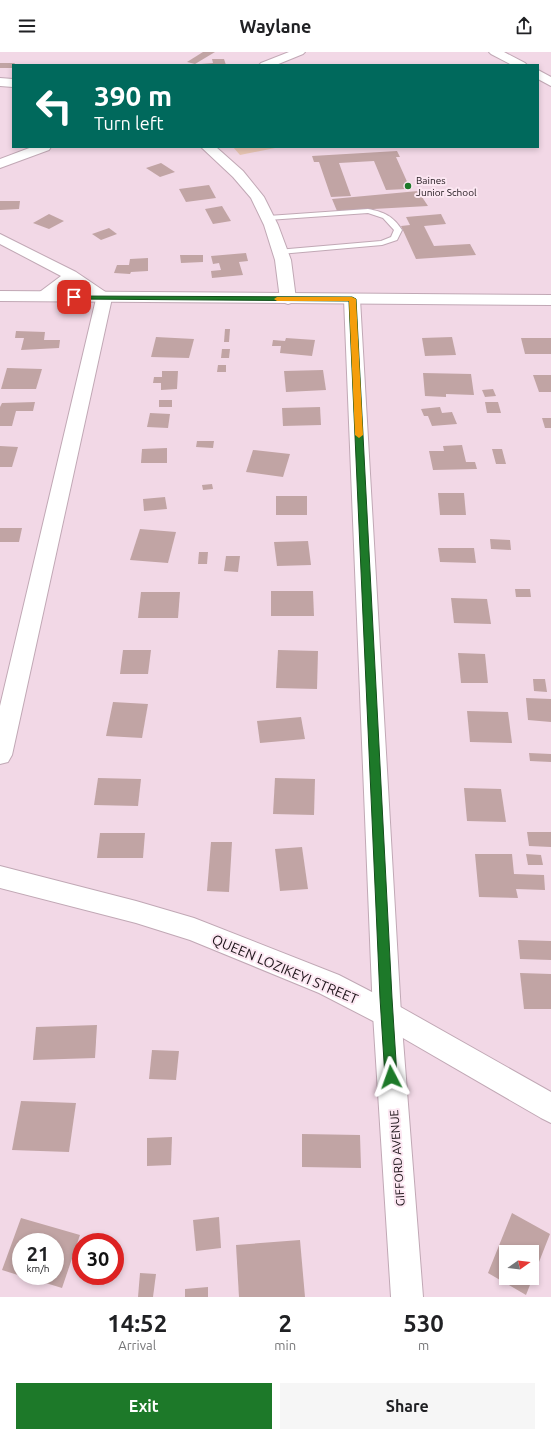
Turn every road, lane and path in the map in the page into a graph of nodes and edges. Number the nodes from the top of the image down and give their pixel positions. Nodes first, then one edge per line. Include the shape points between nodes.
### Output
1 (299, 52) edge
2 (495, 52) edge
3 (264, 59) edge
4 (519, 64) edge
5 (539, 75) edge
6 (0, 82) edge
7 (551, 82) edge
8 (12, 83) edge
9 (41, 148) edge
10 (209, 148) edge
11 (0, 164) edge
12 (268, 218) junction
13 (0, 238) edge
14 (280, 252) junction
15 (70, 275) junction
16 (0, 296) edge
17 (43, 297) junction
18 (104, 298) junction
19 (288, 299) junction
20 (352, 299) junction
21 (551, 300) edge
22 (0, 755) edge
23 (0, 877) edge
24 (387, 1014) junction
25 (551, 1108) edge
26 (407, 1297) edge

1 - 3 street via 281,59
2 - 4 street
5 - 7 street
6 - 8 street
9 - 11 street
10 - 12 street via 238,174 257,197
12 - 14 street
12 - 14 lane via 368,211 380,213 392,221 398,230 394,238 382,243
13 - 15 street
14 - 19 street
15 - 17 street
15 - 18 street
16 - 17 street
17 - 18 street
18 - 19 street
18 - 22 street
19 - 20 street
20 - 21 street
20 - 24 street, GIFFORD AVENUE
23 - 24 street, QUEEN LOZIKEYI STREET via 136,912 194,930 329,984
24 - 25 street, QUEEN LOZIKEYI STREET
24 - 26 street, GIFFORD AVENUE

